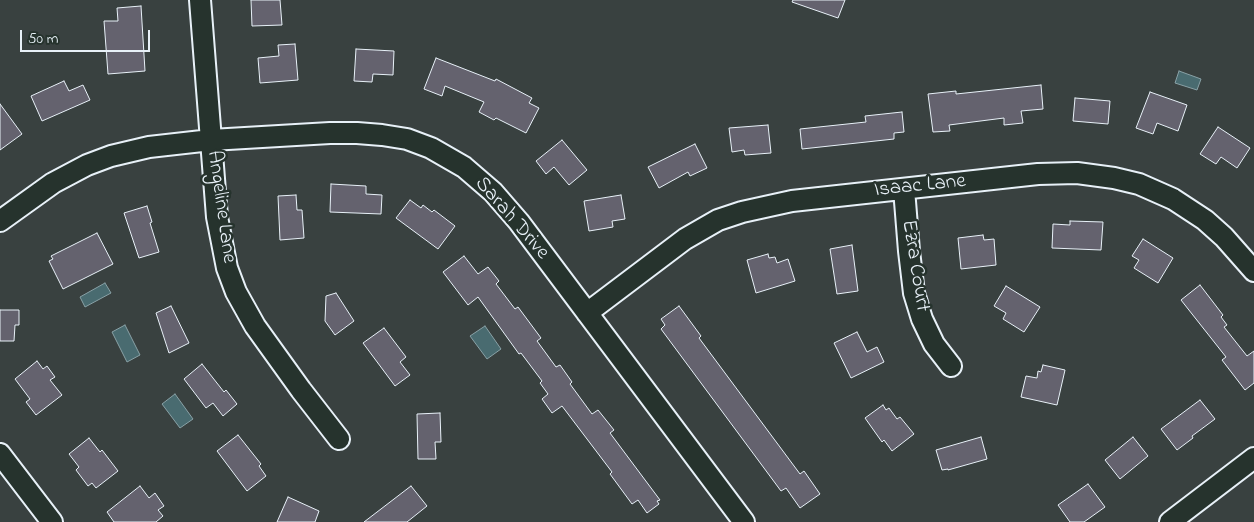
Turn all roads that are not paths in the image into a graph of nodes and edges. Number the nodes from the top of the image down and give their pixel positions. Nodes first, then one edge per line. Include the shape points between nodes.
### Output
1 (200, 0) edge
2 (211, 140) junction
3 (904, 188) junction
4 (0, 221) edge
5 (1254, 271) edge
6 (587, 313) junction
7 (951, 366) dead end
8 (339, 439) dead end
9 (0, 454) edge
10 (1254, 458) edge
11 (52, 522) edge
12 (744, 522) edge
13 (1170, 522) edge

1 - 2 street, Angeline Lane
2 - 4 street, Sarah Drive via 149,147 87,165 53,183
2 - 6 street, Sarah Drive via 357,133 407,140 431,148 464,167 493,192
2 - 8 street, Angeline Lane via 217,217 227,268 236,292 277,359
3 - 5 street, Isaac Lane via 1038,174 1076,173 1114,178 1139,184 1173,199 1205,220
3 - 6 street, Isaac Lane via 792,201 718,220 685,240
3 - 7 street, Ezra Court via 914,293 934,344
6 - 12 street, Sarah Drive
9 - 11 street
10 - 13 street

